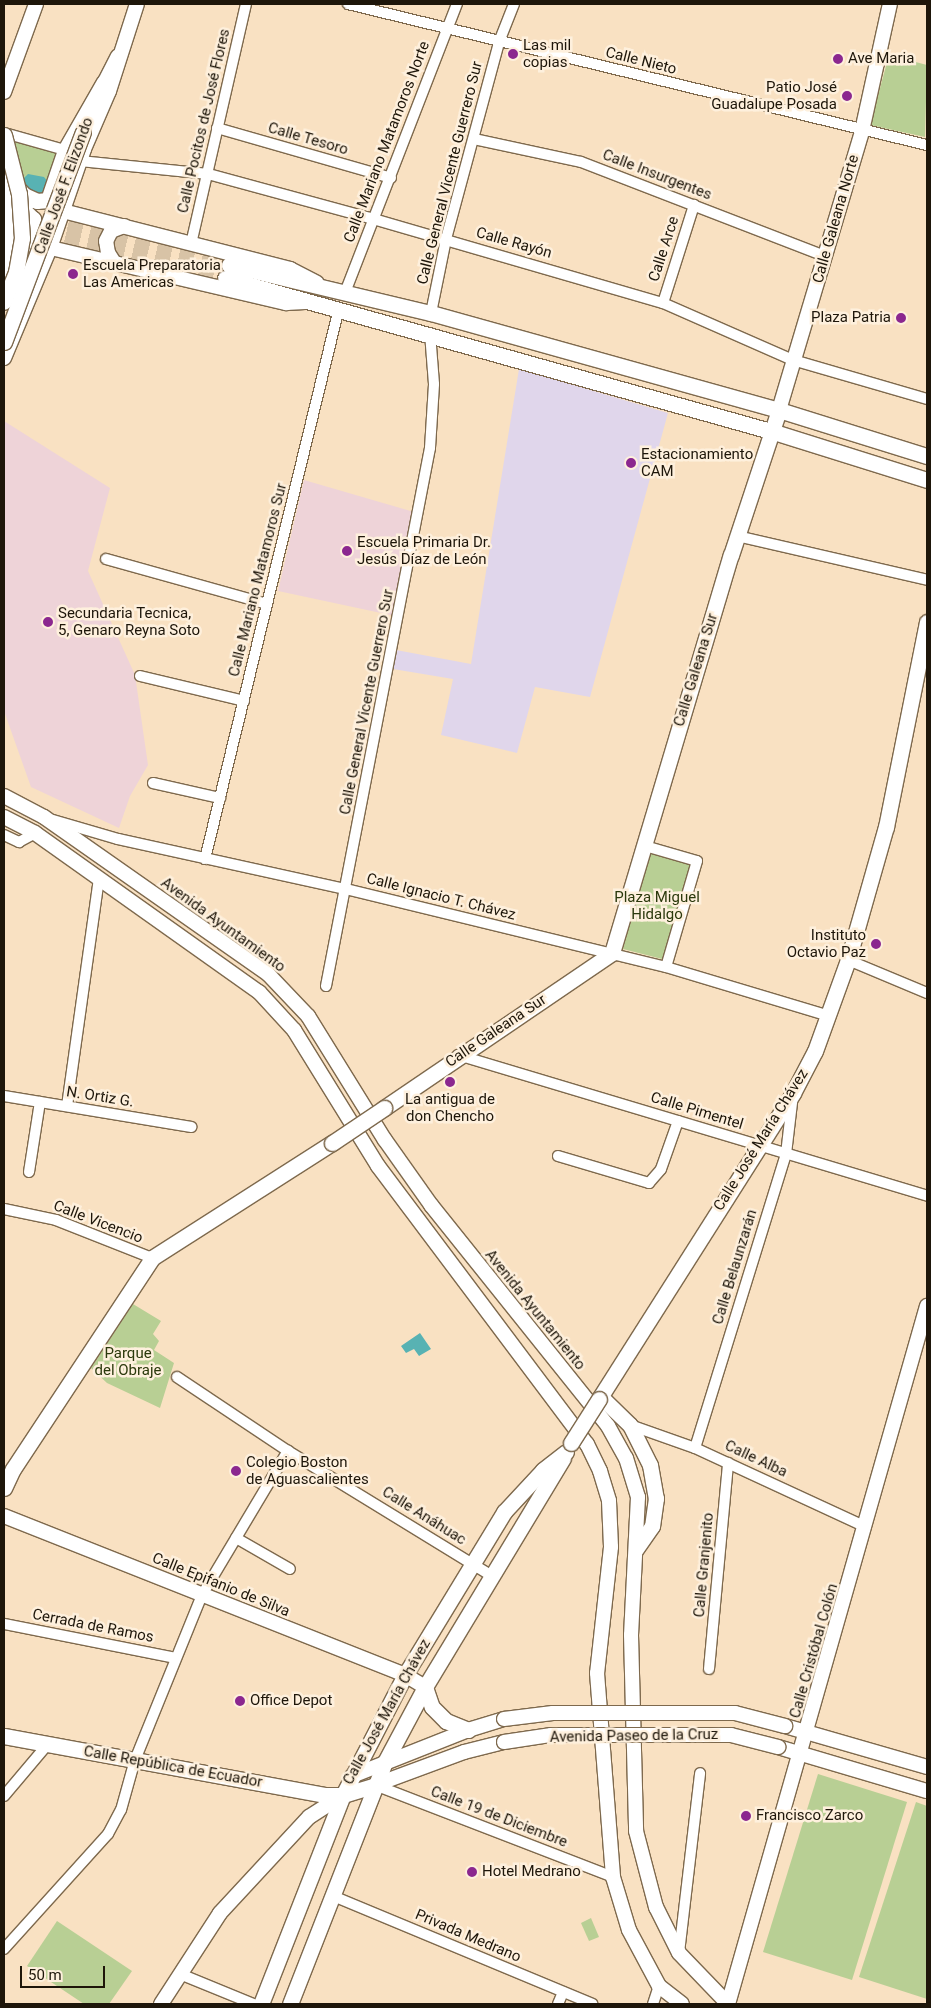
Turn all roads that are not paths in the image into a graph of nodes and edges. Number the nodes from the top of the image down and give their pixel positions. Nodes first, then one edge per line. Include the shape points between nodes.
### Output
1 (36, 4) edge
2 (138, 4) edge
3 (246, 4) edge
4 (348, 4) edge
5 (457, 4) edge
6 (514, 4) edge
7 (890, 4) edge
8 (447, 26) junction
9 (499, 42) junction
10 (118, 56) junction
11 (104, 82) junction
12 (4, 92) edge
13 (216, 128) junction
14 (862, 131) junction
15 (6, 134) edge
16 (474, 139) junction
17 (927, 145) edge
18 (65, 150) junction
19 (80, 161) junction
20 (208, 174) junction
21 (4, 175) edge
22 (392, 178) junction
23 (7, 196) edge
24 (694, 205) junction
25 (63, 211) junction
26 (34, 219) junction
27 (374, 219) junction
28 (124, 226) junction
29 (446, 240) junction
30 (34, 244) junction
31 (191, 244) junction
32 (8, 245) edge
33 (50, 248) junction
34 (825, 256) junction
35 (115, 264) junction
36 (4, 275) edge
37 (318, 284) junction
38 (346, 290) junction
39 (29, 300) junction
40 (4, 302) edge
41 (316, 302) junction
42 (663, 303) junction
43 (339, 308) junction
44 (431, 313) junction
45 (430, 333) junction
46 (4, 342) edge
47 (4, 358) edge
48 (793, 360) junction
49 (927, 399) edge
50 (779, 410) junction
51 (774, 432) junction
52 (927, 456) edge
53 (927, 480) edge
54 (737, 536) junction
55 (106, 559) dead end
56 (927, 580) edge
57 (267, 604) junction
58 (927, 622) edge
59 (140, 676) dead end
60 (244, 702) junction
61 (153, 783) dead end
62 (4, 796) edge
63 (220, 798) junction
64 (4, 817) edge
65 (44, 817) junction
66 (35, 833) junction
67 (4, 834) edge
68 (645, 846) junction
69 (205, 859) junction
70 (99, 879) junction
71 (346, 889) junction
72 (612, 953) junction
73 (848, 960) junction
74 (666, 967) junction
75 (326, 986) dead end
76 (927, 993) edge
77 (829, 1016) junction
78 (458, 1055) junction
79 (793, 1094) junction
80 (4, 1096) edge
81 (40, 1102) junction
82 (67, 1106) junction
83 (678, 1121) junction
84 (191, 1127) dead end
85 (758, 1145) junction
86 (786, 1154) junction
87 (558, 1156) dead end
88 (28, 1172) dead end
89 (927, 1196) edge
90 (4, 1209) edge
91 (152, 1258) junction
92 (927, 1306) edge
93 (924, 1336) edge
94 (177, 1377) dead end
95 (600, 1398) junction
96 (630, 1425) junction
97 (569, 1448) junction
98 (696, 1448) junction
99 (288, 1450) junction
100 (728, 1463) junction
101 (4, 1488) edge
102 (4, 1516) edge
103 (866, 1527) junction
104 (236, 1538) junction
105 (636, 1549) junction
106 (472, 1564) junction
107 (290, 1569) dead end
108 (492, 1576) junction
109 (202, 1595) junction
110 (4, 1624) edge
111 (176, 1658) junction
112 (709, 1669) dead end
113 (405, 1675) junction
114 (425, 1688) junction
115 (468, 1730) junction
116 (808, 1732) junction
117 (4, 1736) edge
118 (48, 1744) junction
119 (802, 1754) junction
120 (135, 1760) junction
121 (384, 1762) junction
122 (927, 1767) edge
123 (700, 1773) dead end
124 (352, 1776) junction
125 (374, 1785) junction
126 (927, 1791) edge
127 (343, 1795) junction
128 (4, 1796) edge
129 (613, 1877) junction
130 (333, 1896) junction
131 (4, 1949) edge
132 (680, 1953) junction
133 (180, 1974) junction
134 (659, 1986) junction
135 (563, 1992) junction
136 (161, 2004) edge
137 (253, 2004) edge
138 (262, 2004) edge
139 (290, 2004) edge
140 (558, 2004) edge
141 (592, 2004) edge
142 (653, 2004) edge
143 (682, 2004) edge
144 (728, 2004) edge

1 - 12 main road
2 - 10 main road, Calle José F. Elizondo
3 - 13 street, Calle Pocitos de José Flores
4 - 8 street, Calle Nieto
5 - 8 street, Calle Mariano Matamoros Norte
6 - 9 street, Calle General Vicente Guerrero Sur
7 - 14 main road, Calle Galeana Norte
8 - 9 street, Calle Nieto
8 - 22 street, Calle Mariano Matamoros Norte
9 - 14 street, Calle Nieto
9 - 16 street, Calle General Vicente Guerrero Sur
10 - 11 main road, Calle José F. Elizondo
10 - 19 main road via 109,90
11 - 18 main road
11 - 46 main road, Calle José F. Elizondo, bridge
13 - 20 street, Calle Pocitos de José Flores
13 - 22 street, Calle Tesoro
14 - 17 street, Calle Nieto
14 - 34 main road, Calle Galeana Norte
15 - 18 street
15 - 40 main road, Calle José F. Elizondo, bridge via 22,225 18,263
16 - 24 street, Calle Insurgentes via 582,162
16 - 29 street, Calle General Vicente Guerrero Sur
18 - 21 main road via 51,196 43,202 24,195
19 - 20 street, Calle Rayón
19 - 25 main road
20 - 27 street, Calle Rayón
20 - 31 street, Calle Pocitos de José Flores
21 - 23 main road
22 - 27 street, Calle Mariano Matamoros Norte
23 - 25 main road
23 - 26 main road
23 - 32 main road
24 - 34 street, Calle Insurgentes
24 - 42 street, Calle Arce
25 - 26 main road
25 - 28 main road
25 - 33 main road
26 - 30 main road
26 - 32 main road
27 - 29 street, Calle Rayón
27 - 38 street, Calle Mariano Matamoros Norte
28 - 31 main road
28 - 35 main road via 111,231 106,241
29 - 42 street, Calle Rayón
29 - 44 street, Calle General Vicente Guerrero Sur
30 - 32 main road
30 - 33 main road
30 - 39 main road via 28,271
31 - 37 main road via 290,269
32 - 36 main road
33 - 35 main road
33 - 39 main road
34 - 48 main road, Calle Galeana Norte
35 - 41 main road via 286,303
37 - 38 main road
37 - 41 main road via 227,271
38 - 44 main road
39 - 47 main road
41 - 43 main road
42 - 48 street, Calle Rayón
43 - 45 main road
43 - 57 street, Calle Mariano Matamoros Sur
44 - 50 main road
45 - 51 main road via 657,401
45 - 71 street, Calle General Vicente Guerrero Sur via 434,384 430,448
48 - 49 street, Calle Rayón
48 - 50 main road, Calle Galeana Norte
50 - 51 main road, Calle Galeana Norte
50 - 52 main road
51 - 53 main road
51 - 54 main road, Calle Galeana Sur
54 - 56 street
54 - 68 main road, Calle Galeana Sur
55 - 57 street
57 - 60 street, Calle Mariano Matamoros Sur
58 - 73 main road, Calle José María Chávez via 886,827
59 - 60 street
60 - 63 street, Calle Mariano Matamoros Sur
61 - 63 street
62 - 65 main road, Avenida Ayuntamiento
63 - 69 street, Calle Mariano Matamoros Sur
64 - 66 main road
65 - 69 street, Calle Ignacio T. Chávez via 118,840
65 - 105 main road, Avenida Ayuntamiento via 268,974 308,1016 431,1205 608,1426 626,1458 638,1497
66 - 67 street via 18,842
66 - 70 main road
68 - 72 main road, Calle Galeana Sur
68 - 74 street via 697,862
69 - 71 street, Calle Ignacio T. Chávez
70 - 82 street
70 - 129 main road via 259,992 294,1030 378,1166 588,1444 609,1501 611,1547 596,1673
71 - 72 street, Calle Ignacio T. Chávez
71 - 75 street, Calle General Vicente Guerrero Sur
72 - 74 street, Calle Ignacio T. Chávez
72 - 78 main road, Calle Galeana Sur
73 - 76 street
73 - 77 main road, Calle José María Chávez
74 - 77 street, Calle Ignacio T. Chávez
77 - 79 main road, Calle José María Chávez
78 - 83 street, Calle Pimentel
78 - 91 main road, Calle Galeana Sur, bridge via 332,1143
79 - 85 main road, Calle José María Chávez
79 - 86 street, Calle Belaunzarán
80 - 81 street, N. Ortiz G.
81 - 82 street, N. Ortiz G.
81 - 88 street
82 - 84 street, N. Ortiz G.
83 - 85 street, Calle Pimentel
83 - 87 street via 660,1168 649,1183
85 - 86 street, Calle Pimentel
85 - 95 main road, Calle José María Chávez
86 - 89 street, Calle Pimentel
86 - 98 street, Calle Belaunzarán
90 - 91 street, Calle Vicencio via 56,1220
91 - 101 main road, Calle Galeana Sur via 13,1469
92 - 93 main road, Calle Cristóbal Colón
93 - 103 main road, Calle Cristóbal Colón
94 - 99 street, Calle Anáhuac
95 - 96 main road
95 - 97 main road, Calle José María Chávez, bridge
96 - 98 street, Calle Alba
96 - 105 main road via 650,1464 656,1498 652,1526
97 - 106 main road, Calle José María Chávez via 543,1470 504,1512
97 - 108 main road, Calle José María Chávez
98 - 100 street, Calle Alba
99 - 104 street
99 - 106 street, Calle Anáhuac
100 - 103 street, Calle Alba
100 - 112 street, Calle Granjenito
102 - 109 main road, Calle Epifanio de Silva
103 - 116 main road, Calle Cristóbal Colón
104 - 107 street
104 - 109 street
105 - 132 main road, Avenida Ayuntamiento via 631,1635 636,1830 656,1907
106 - 108 street, Calle Anáhuac
106 - 113 main road, Calle José María Chávez
108 - 114 main road, Calle José María Chávez
109 - 111 street
109 - 113 main road, Calle Epifanio de Silva
110 - 111 street, Cerrada de Ramos
111 - 120 street
113 - 114 main road, Calle Epifanio de Silva
113 - 124 main road, Calle José María Chávez
114 - 115 main road via 432,1707 446,1721
114 - 121 main road, Calle José María Chávez
115 - 116 main road, Avenida Paseo de la Cruz, bridge via 504,1719 553,1713 735,1713
115 - 121 main road, Avenida Paseo de la Cruz
116 - 119 main road, Calle Cristóbal Colón
116 - 122 main road, Avenida Paseo de la Cruz
117 - 118 main road, Calle República de Ecuador
118 - 120 main road, Calle República de Ecuador
118 - 128 street
119 - 125 main road, Avenida Paseo de la Cruz, bridge via 731,1735 551,1736 504,1742 464,1752
119 - 126 main road, Avenida Paseo de la Cruz
119 - 144 main road, Calle Cristóbal Colón
120 - 127 main road, Calle República de Ecuador via 326,1795
120 - 131 street via 121,1810 108,1834
121 - 124 main road, Avenida Paseo de la Cruz
121 - 125 main road, Calle José María Chávez
123 - 132 street
124 - 127 main road, Calle José María Chávez
125 - 127 main road, Avenida Paseo de la Cruz
125 - 129 street, Calle 19 de Diciembre
125 - 130 main road, Calle José María Chávez
127 - 133 main road via 309,1817 268,1858 220,1913
127 - 138 main road, Calle José María Chávez
129 - 134 main road via 629,1930
130 - 135 street, Privada Medrano
130 - 139 main road, Calle José María Chávez
132 - 144 main road, Avenida Ayuntamiento
133 - 136 main road
133 - 137 street
134 - 142 street
134 - 143 main road
135 - 140 street
135 - 141 street, Privada Medrano

